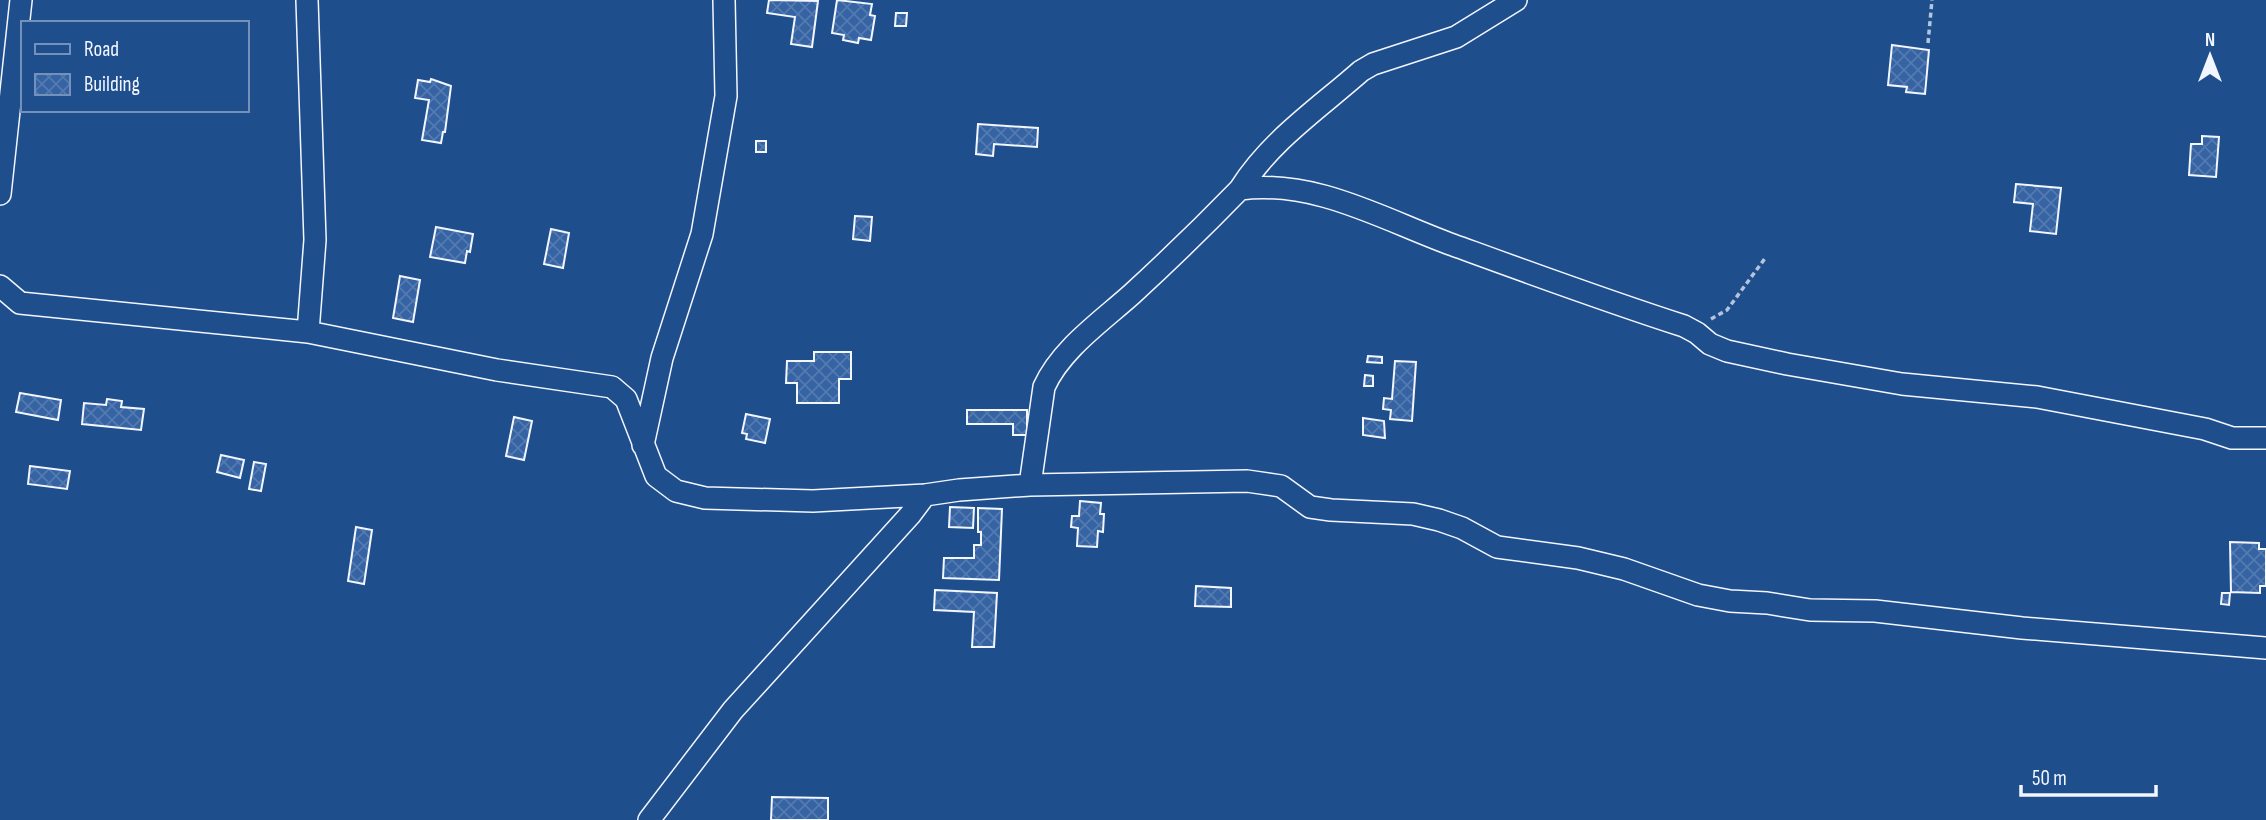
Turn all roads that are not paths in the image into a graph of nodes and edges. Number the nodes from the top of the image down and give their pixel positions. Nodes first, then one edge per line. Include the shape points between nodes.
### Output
1 (22, 0) edge
2 (307, 0) edge
3 (724, 0) edge
4 (1516, 0) edge
5 (1240, 189) junction
6 (0, 194) edge
7 (0, 286) edge
8 (308, 332) junction
9 (2266, 438) edge
10 (643, 445) junction
11 (1030, 485) junction
12 (925, 495) junction
13 (2266, 649) edge
14 (649, 820) edge

1 - 6 street
2 - 8 street via 315,240
3 - 10 street via 726,96 702,234 662,358
4 - 5 street via 1455,37 1361,71 1283,137 1256,164
5 - 9 street via 1293,189 1340,200 1691,330 1727,351 1902,384 2038,397 2232,438
5 - 11 street via 1050,373
7 - 8 street via 20,303
8 - 10 street via 497,370 612,387 626,399
10 - 12 street via 656,476 676,491 705,498
11 - 12 street
11 - 13 street via 1248,481 1281,486 1310,506 1413,514 1462,528 1497,547 1578,558 1719,599
12 - 14 street via 733,710

